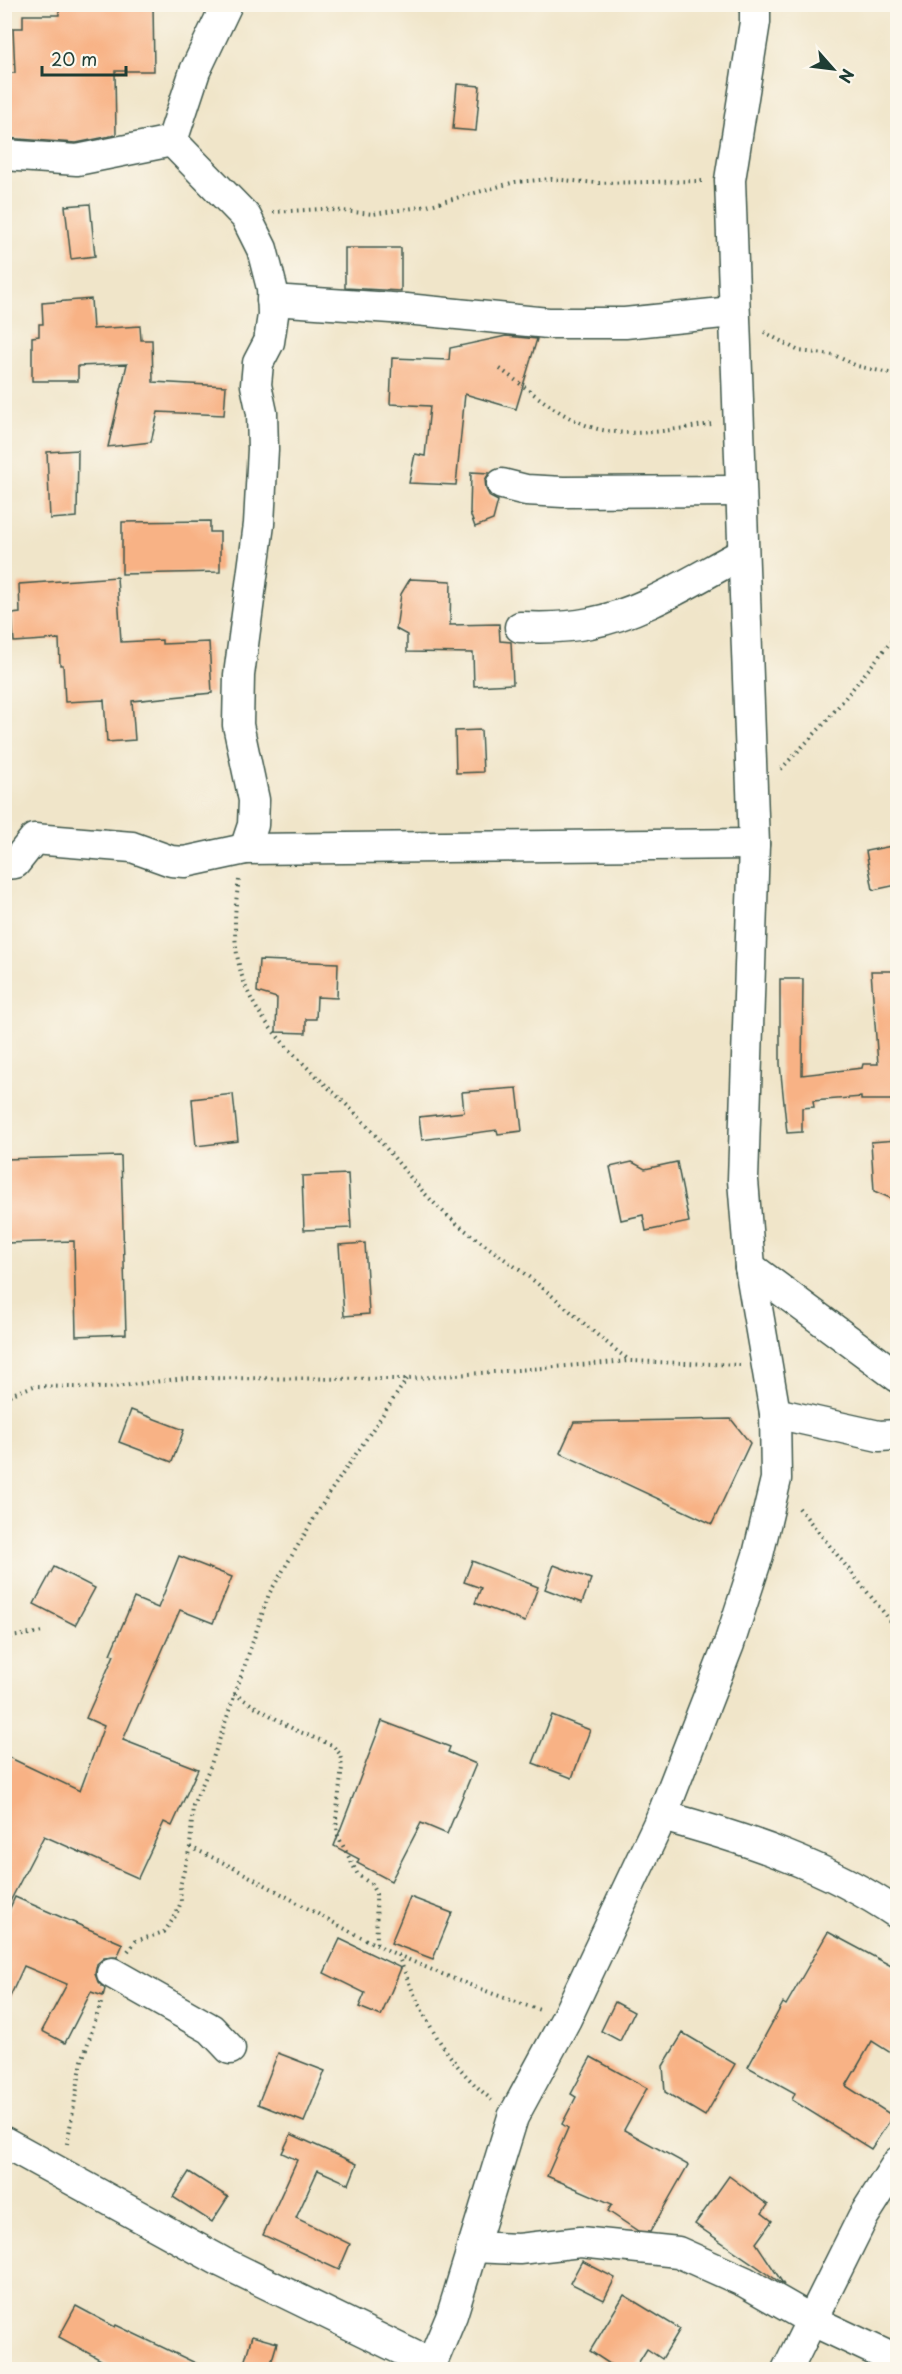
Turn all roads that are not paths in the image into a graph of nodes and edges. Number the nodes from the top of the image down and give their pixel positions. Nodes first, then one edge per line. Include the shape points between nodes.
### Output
1 (226, 4) edge
2 (755, 4) edge
3 (172, 141) junction
4 (4, 154) edge
5 (272, 300) junction
6 (732, 312) junction
7 (502, 484) dead end
8 (740, 491) junction
9 (742, 554) junction
10 (520, 627) dead end
11 (753, 843) junction
12 (245, 849) junction
13 (4, 864) edge
14 (750, 1267) junction
15 (897, 1377) edge
16 (775, 1413) junction
17 (897, 1435) edge
18 (662, 1816) junction
19 (897, 1914) edge
20 (113, 1975) road end
21 (230, 2049) dead end
22 (4, 2142) edge
23 (897, 2162) edge
24 (472, 2247) junction
25 (813, 2320) junction
26 (897, 2361) edge
27 (430, 2367) edge
28 (787, 2370) edge

1 - 3 street via 195,71
2 - 6 street via 730,180
3 - 4 street via 77,160
3 - 5 street via 246,217 262,249
5 - 6 street via 548,323 625,324
5 - 12 street via 269,342 258,363 256,385 262,413 259,524 239,675 238,725 254,800 253,825
6 - 8 street
7 - 8 street via 563,492
8 - 9 street
9 - 10 street via 655,598 591,623
9 - 11 street
11 - 12 street
11 - 14 street via 743,1180
12 - 13 street via 184,862 122,846 34,839 15,863
14 - 15 street
14 - 16 street
16 - 17 street via 879,1436
16 - 18 street via 776,1479 758,1555 729,1644
18 - 19 street via 711,1829 804,1863
18 - 24 street via 566,2019 513,2117
20 - 21 street via 211,2029
22 - 27 street via 222,2262
23 - 25 street via 863,2217
24 - 25 street via 519,2248 580,2242 678,2252 745,2282
24 - 27 street via 452,2315
25 - 26 street
25 - 28 street

